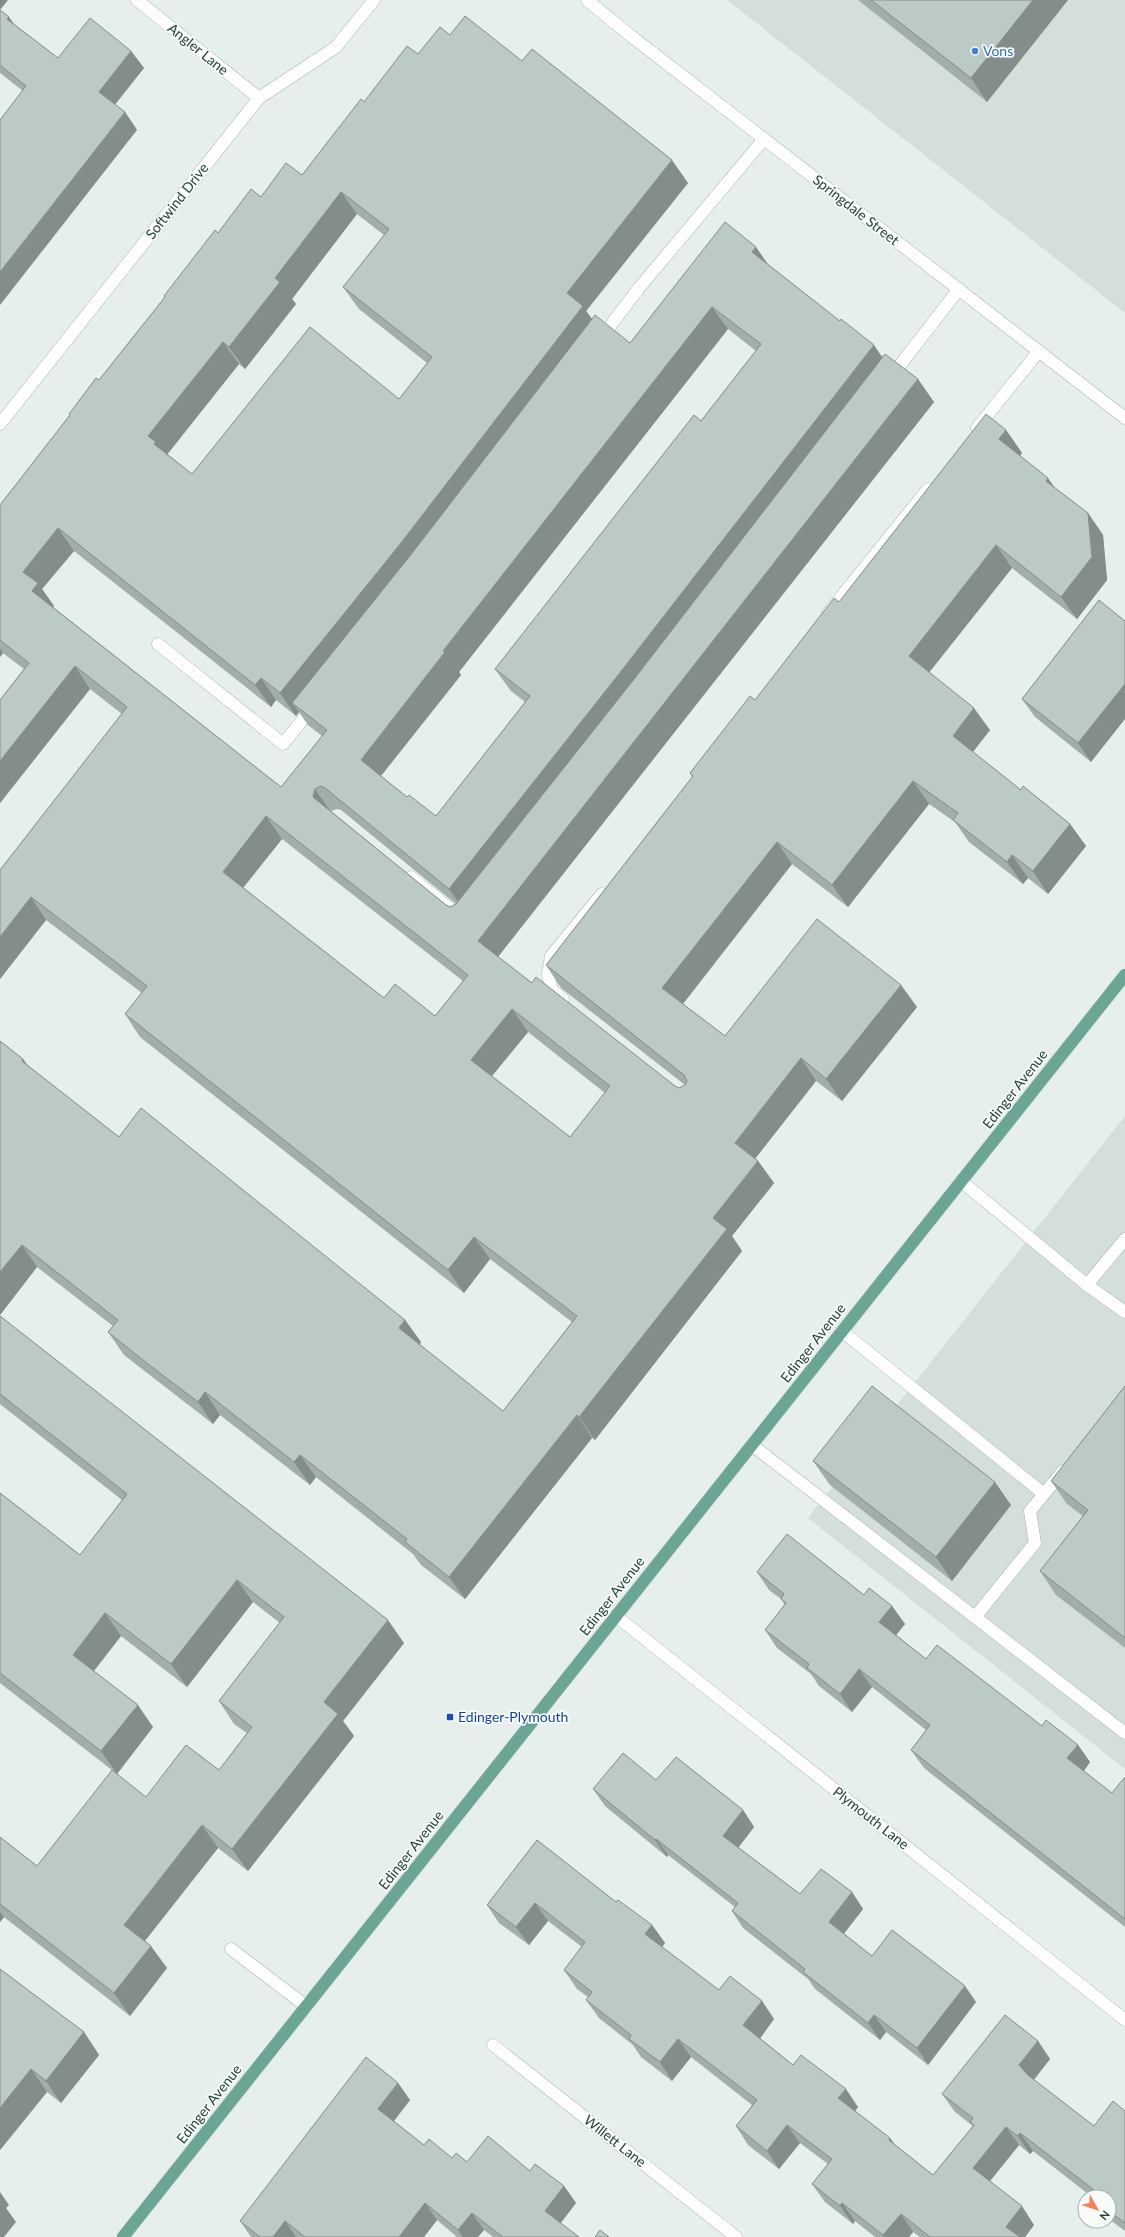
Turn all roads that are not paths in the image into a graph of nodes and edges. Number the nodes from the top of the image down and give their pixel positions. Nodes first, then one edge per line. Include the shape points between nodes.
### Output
1 (137, 0) edge
2 (374, 0) edge
3 (587, 0) edge
4 (259, 98) junction
5 (764, 139) junction
6 (959, 289) junction
7 (591, 350) edge
8 (1039, 351) junction
9 (882, 389) edge
10 (1125, 418) edge
11 (0, 424) edge
12 (970, 436) edge
13 (935, 479) edge
14 (822, 620) edge
15 (158, 644) dead end
16 (323, 695) edge
17 (404, 872) edge
18 (610, 883) edge
19 (471, 916) edge
20 (1125, 975) edge
21 (570, 1005) edge
22 (961, 1181) junction
23 (1125, 1238) edge
24 (1087, 1285) junction
25 (1125, 1312) edge
26 (842, 1331) junction
27 (752, 1445) junction
28 (1072, 1458) edge
29 (1044, 1494) junction
30 (616, 1616) junction
31 (975, 1617) junction
32 (1125, 1733) edge
33 (231, 1949) dead end
34 (306, 2006) junction
35 (1125, 2020) edge
36 (493, 2045) dead end
37 (123, 2237) edge
38 (736, 2237) edge

1 - 4 street, Angler Lane
2 - 4 street, Softwind Drive via 336,47
3 - 5 street, Springdale Street
4 - 11 street, Softwind Drive
5 - 6 street, Springdale Street
5 - 7 street via 639,288
6 - 8 street, Springdale Street
6 - 9 street
8 - 10 street, Springdale Street
8 - 12 street
13 - 14 street
15 - 16 street via 283,744
17 - 19 street via 466,922
18 - 21 street via 551,956 548,975 552,990
20 - 22 main road, Edinger Avenue
22 - 24 street
22 - 26 main road, Edinger Avenue
23 - 24 street
24 - 25 street
26 - 27 main road, Edinger Avenue
26 - 29 street
27 - 30 main road, Edinger Avenue
27 - 31 street
28 - 29 street
29 - 31 street via 1030,1511 1035,1543
30 - 34 main road, Edinger Avenue
30 - 35 street, Plymouth Lane
31 - 32 street
33 - 34 street
34 - 37 main road, Edinger Avenue
36 - 38 street, Willett Lane

